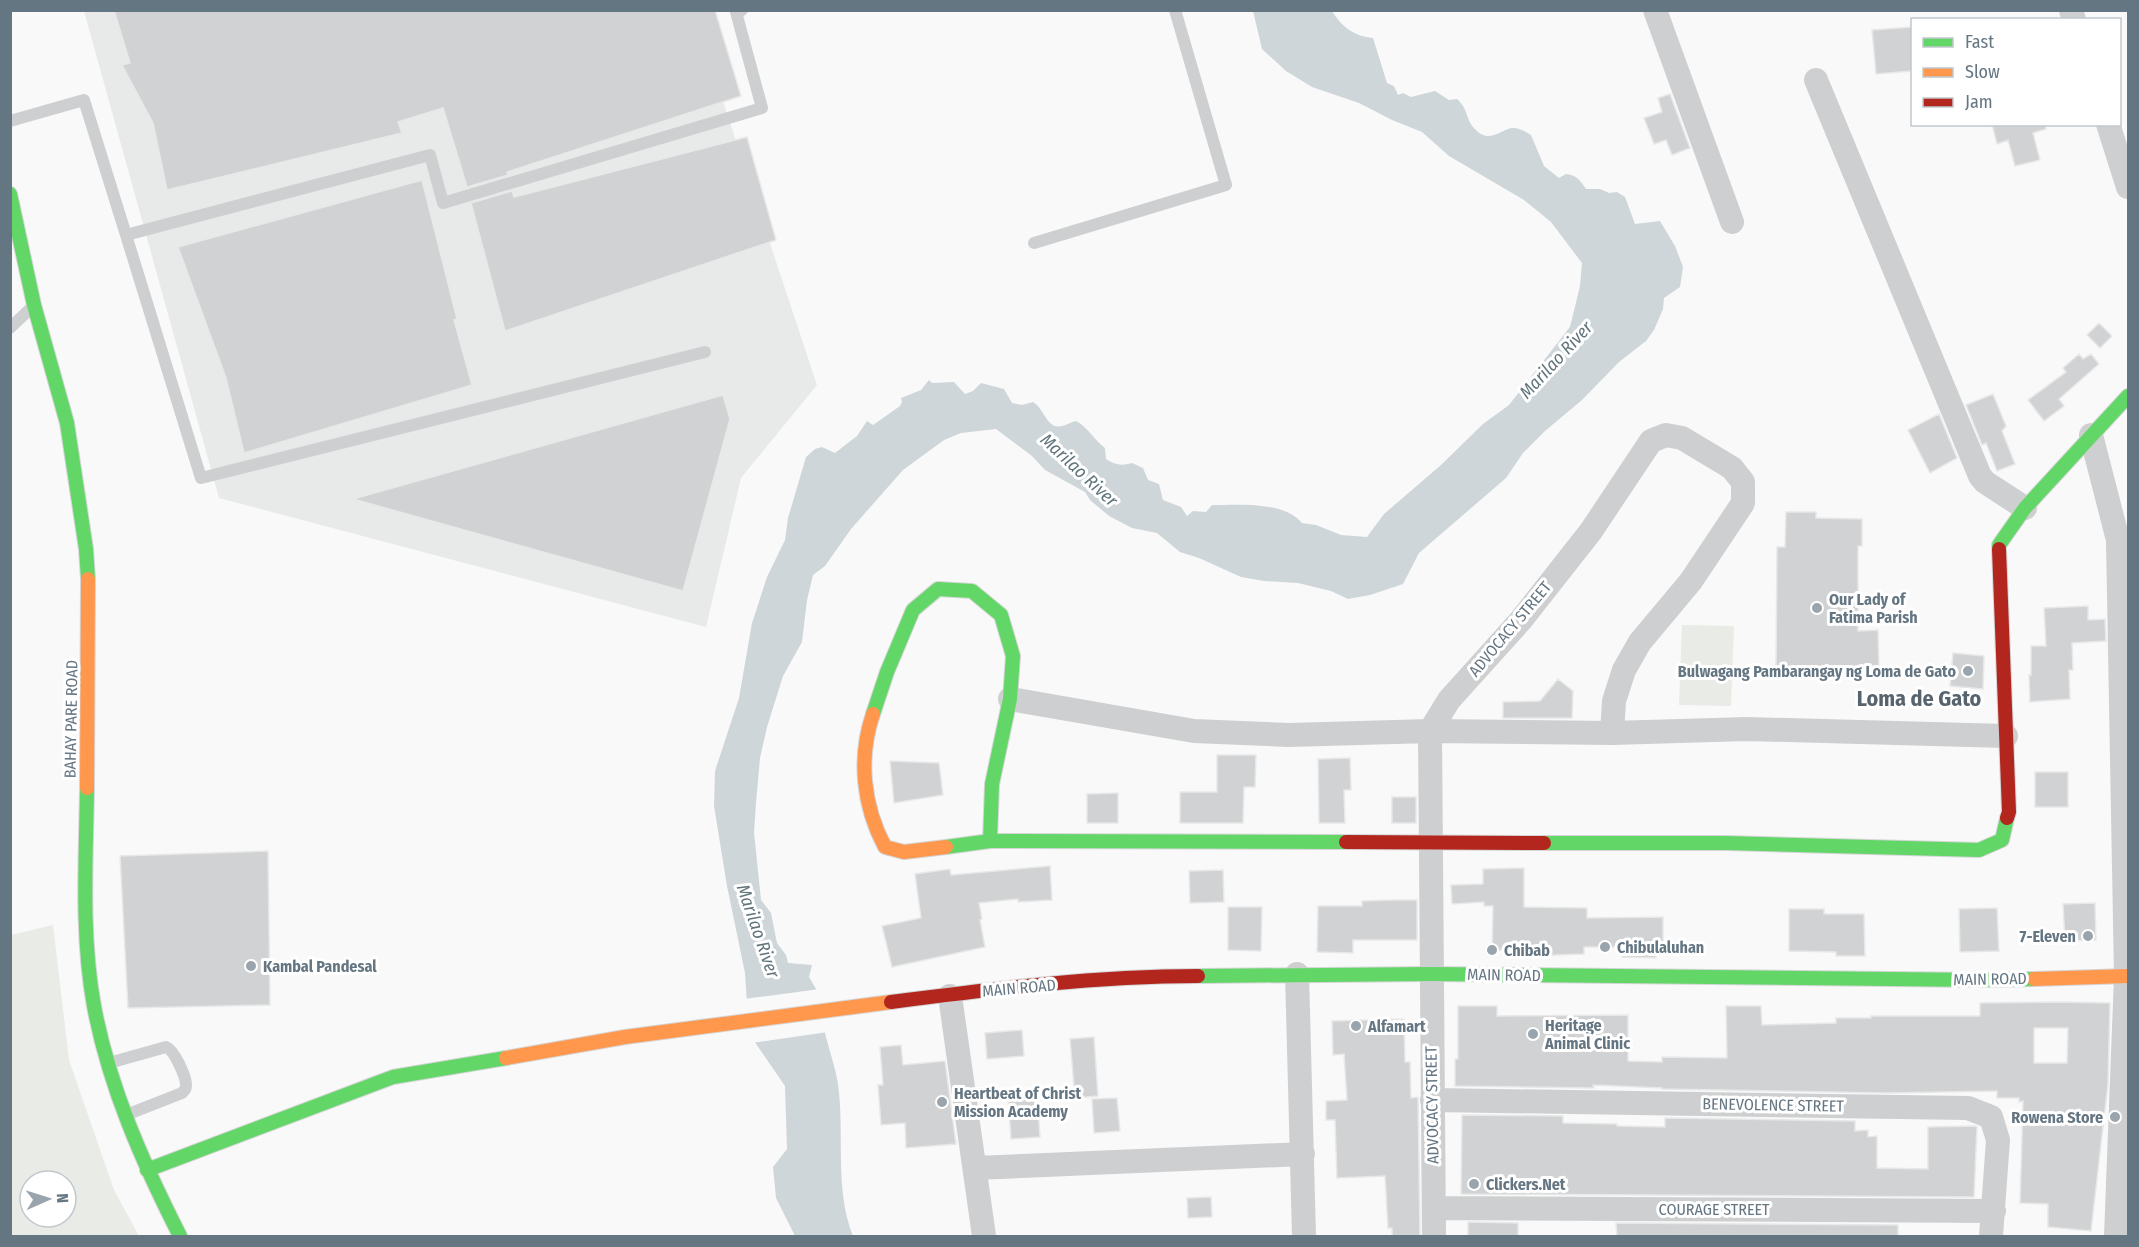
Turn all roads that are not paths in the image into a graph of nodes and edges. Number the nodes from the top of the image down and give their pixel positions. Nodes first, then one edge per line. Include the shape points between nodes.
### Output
1 (742, 10) edge
2 (1175, 10) edge
3 (1655, 10) edge
4 (1816, 80) dead end
5 (10, 121) edge
6 (2109, 126) edge
7 (2128, 187) edge
8 (10, 194) edge
9 (1732, 222) dead end
10 (126, 234) junction
11 (1034, 243) dead end
12 (34, 305) junction
13 (10, 328) edge
14 (705, 352) dead end
15 (2128, 396) edge
16 (2091, 435) junction
17 (2025, 508) junction
18 (1010, 699) junction
19 (1430, 731) junction
20 (1612, 733) junction
21 (2006, 736) junction
22 (2126, 836) edge
23 (990, 841) junction
24 (1432, 843) junction
25 (1297, 974) junction
26 (1432, 974) junction
27 (2127, 976) edge
28 (950, 996) junction
29 (108, 1063) junction
30 (1432, 1100) junction
31 (126, 1114) junction
32 (1303, 1154) junction
33 (975, 1168) junction
34 (147, 1170) junction
35 (1434, 1208) junction
36 (1994, 1211) junction
37 (180, 1236) edge
38 (984, 1236) edge
39 (1304, 1236) edge
40 (1434, 1236) edge
41 (1991, 1236) edge
42 (2116, 1236) edge

1 - 10 lane via 736,12 762,108 443,203 430,155
2 - 11 lane via 1226,185
3 - 9 street
4 - 17 street via 1980,476
5 - 10 lane via 84,100
6 - 7 street
8 - 12 main road, BAHAY PARE ROAD
10 - 14 lane via 201,478
12 - 13 lane
12 - 29 main road, BAHAY PARE ROAD via 67,423 86,549 88,948 94,1005
15 - 16 main road
16 - 17 main road
16 - 22 street via 2118,540
17 - 21 main road via 1999,545
18 - 19 street via 1194,731 1289,735
18 - 23 main road via 992,784
18 - 23 main road via 1013,656 1001,615 972,591 938,590 914,610 866,735 864,777 875,828 885,847 904,852
19 - 20 street
19 - 20 street, ADVOCACY STREET via 1449,700 1521,620 1591,531 1651,441 1666,435 1682,438 1732,468 1743,482 1743,503 1691,581 1640,642 1624,670 1614,701
19 - 24 street, ADVOCACY STREET
20 - 21 street via 1747,729
21 - 24 main road via 2009,812 2002,840 1979,850 1726,843
22 - 27 street
23 - 24 main road
24 - 26 street, ADVOCACY STREET
25 - 26 main road, MAIN ROAD
25 - 28 main road, MAIN ROAD via 1153,976
25 - 32 street
26 - 27 main road, MAIN ROAD via 1980,980
26 - 30 street, ADVOCACY STREET
27 - 42 street
28 - 33 street
28 - 34 main road, MAIN ROAD via 625,1037 393,1077
29 - 31 main road, BAHAY PARE ROAD
29 - 31 lane via 166,1047 172,1050 185,1081 182,1094
30 - 35 street, ADVOCACY STREET
30 - 36 street, BENEVOLENCE STREET via 1968,1108 1991,1117 1998,1140
31 - 34 main road, BAHAY PARE ROAD
32 - 33 street
32 - 39 street
33 - 38 street
34 - 37 main road, BAHAY PARE ROAD
35 - 36 street, COURAGE STREET
35 - 40 street, ADVOCACY STREET
36 - 41 street, BENEVOLENCE STREET

